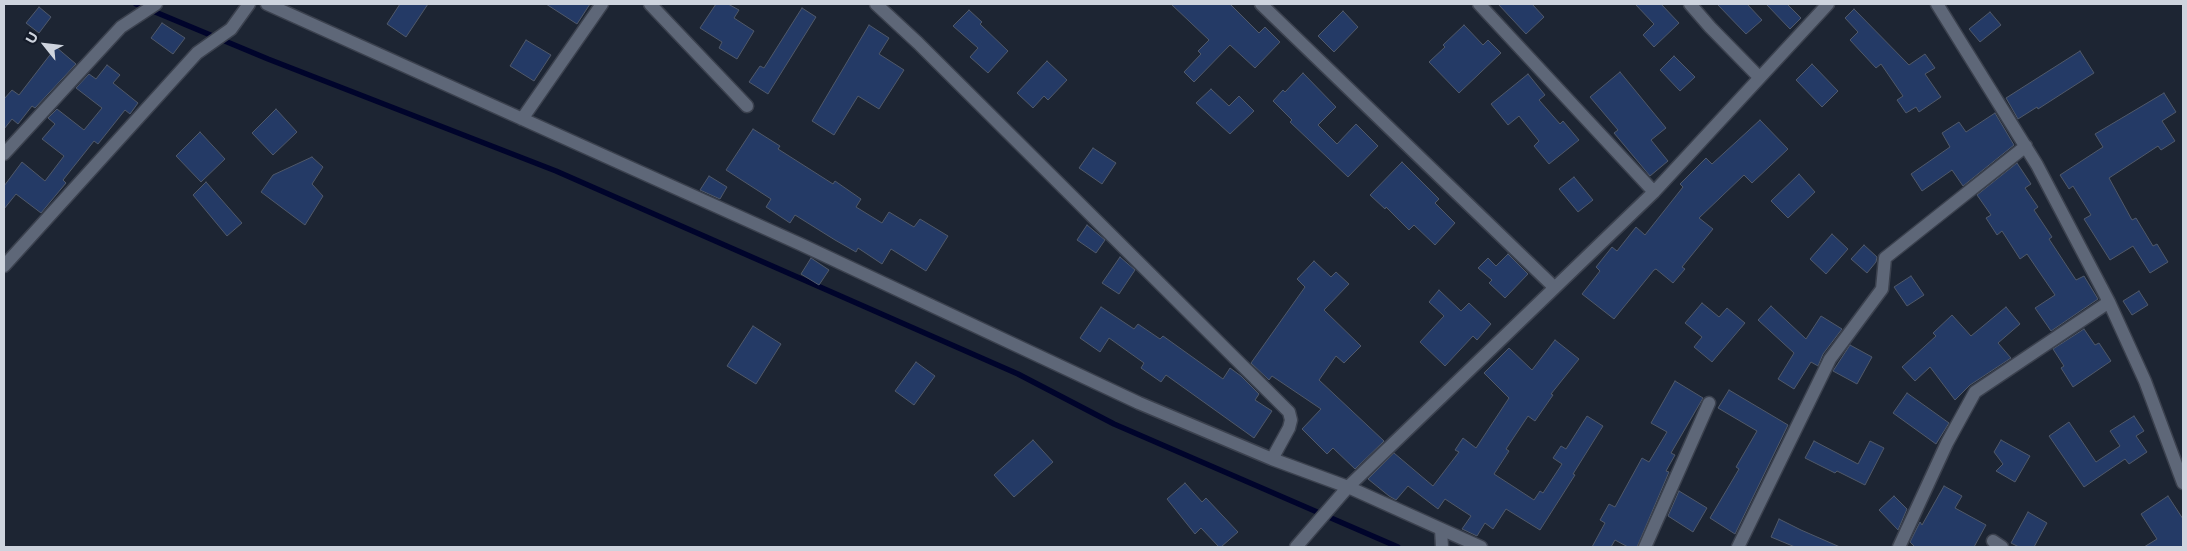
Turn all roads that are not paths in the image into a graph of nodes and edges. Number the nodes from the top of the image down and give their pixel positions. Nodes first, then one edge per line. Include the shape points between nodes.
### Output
1 (156, 4) edge
2 (249, 4) edge
3 (267, 4) edge
4 (602, 4) edge
5 (650, 4) edge
6 (876, 4) edge
7 (1261, 4) edge
8 (1479, 4) edge
9 (1690, 4) edge
10 (1828, 4) edge
11 (1937, 4) edge
12 (1759, 77) junction
13 (747, 106) dead end
14 (522, 119) junction
15 (2026, 146) junction
16 (4, 154) edge
17 (1654, 192) junction
18 (4, 266) edge
19 (1554, 286) junction
20 (2109, 302) junction
21 (1709, 403) dead end
22 (1272, 459) junction
23 (2183, 483) edge
24 (1348, 487) junction
25 (1441, 529) junction
26 (1296, 547) edge
27 (1442, 547) edge
28 (1482, 547) edge
29 (1646, 547) edge
30 (1738, 547) edge
31 (1899, 547) edge

1 - 16 street via 121,28 99,49
2 - 18 street via 231,30 197,52
3 - 14 street
4 - 14 street
5 - 13 street
6 - 22 street via 1289,412 1289,428
7 - 19 street
8 - 17 street
9 - 12 street
10 - 12 street
11 - 15 street
12 - 17 street
14 - 22 street via 800,244 1138,403
15 - 20 street
15 - 30 street via 1885,258 1882,289 1830,359
17 - 19 street
19 - 24 street
20 - 23 street via 2145,381
20 - 31 street via 1975,392 1947,443
21 - 29 street
22 - 24 street
24 - 25 street
24 - 26 street
25 - 27 street
25 - 28 street

